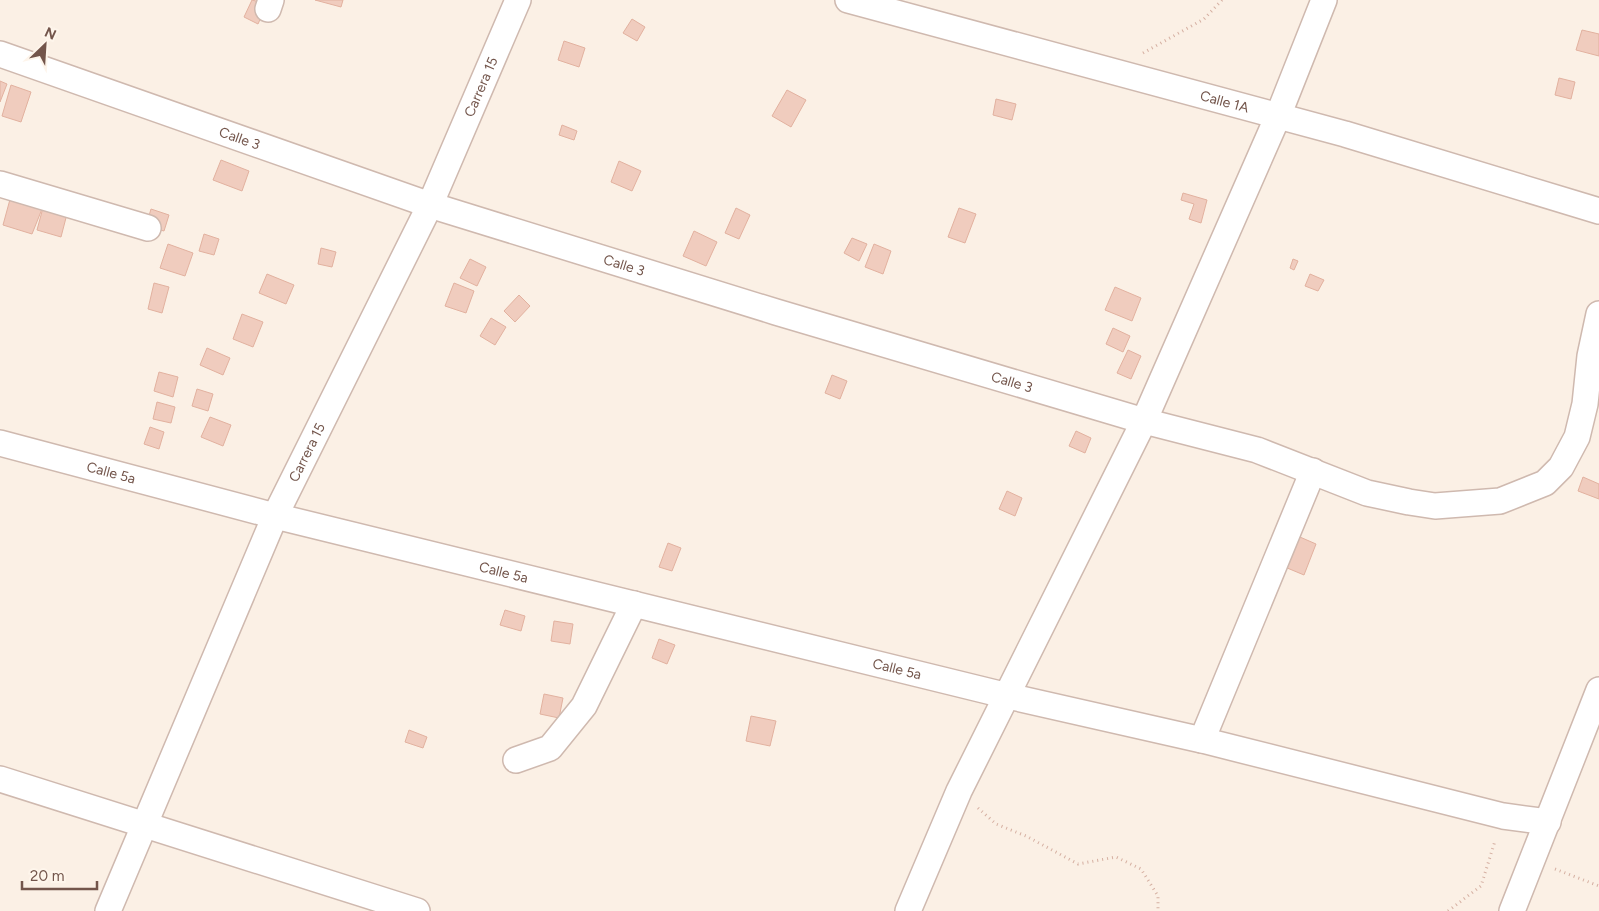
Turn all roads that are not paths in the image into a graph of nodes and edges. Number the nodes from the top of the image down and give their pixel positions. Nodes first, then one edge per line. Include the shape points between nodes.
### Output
1 (518, 0) edge
2 (848, 0) edge
3 (1324, 0) edge
4 (0, 54) edge
5 (1278, 116) junction
6 (0, 184) edge
7 (430, 205) junction
8 (1599, 211) edge
9 (148, 228) dead end
10 (1599, 314) edge
11 (1144, 421) junction
12 (0, 442) edge
13 (1313, 471) junction
14 (275, 516) junction
15 (634, 604) junction
16 (1599, 690) edge
17 (1008, 696) junction
18 (1202, 740) junction
19 (516, 760) dead end
20 (0, 779) edge
21 (1548, 822) junction
22 (144, 825) junction
23 (108, 911) edge
24 (417, 911) edge
25 (908, 911) edge
26 (1512, 911) edge

1 - 7 street, Carrera 15
2 - 5 street, Calle 1A
3 - 5 street
4 - 7 street, Calle 3
5 - 8 street, Calle 1A
5 - 11 street
6 - 9 street
7 - 11 street, Calle 3
7 - 14 street, Carrera 15
10 - 13 street, Calle 3 via 1577,437 1561,467 1545,483 1500,501 1436,506 1367,493
11 - 13 street, Calle 3 via 1257,450
11 - 17 street
12 - 14 street, Calle 5a
13 - 18 street
14 - 15 street, Calle 5a
14 - 22 street, Carrera 15
15 - 17 street, Calle 5a
15 - 19 street via 584,706 550,748
16 - 21 street
17 - 18 street, Calle 5a
17 - 25 street via 959,791
18 - 21 street, Calle 5a via 1504,816
20 - 22 street
21 - 26 street
22 - 23 street, Carrera 15
22 - 24 street

